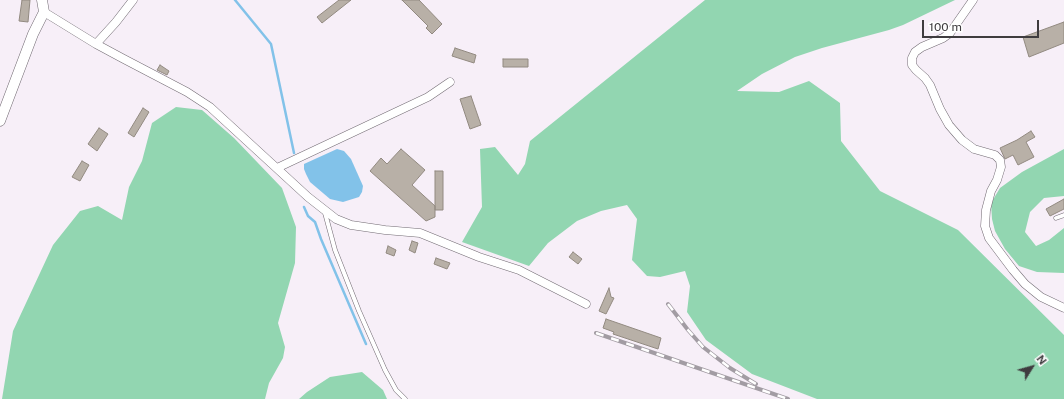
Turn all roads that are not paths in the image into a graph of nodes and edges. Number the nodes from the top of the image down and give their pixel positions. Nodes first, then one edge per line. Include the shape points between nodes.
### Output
1 (42, 0) edge
2 (133, 0) edge
3 (973, 0) edge
4 (44, 12) junction
5 (96, 44) junction
6 (450, 82) dead end
7 (0, 121) edge
8 (277, 168) junction
9 (325, 211) junction
10 (1064, 215) edge
11 (1056, 218) dead end
12 (586, 304) dead end
13 (1064, 308) edge
14 (405, 399) edge

1 - 4 street
2 - 5 street
3 - 13 street via 950,33 915,52 912,65 930,84 949,125 962,140 974,149 995,155 1000,160 1001,167 990,192 986,210 985,226 989,238 1025,284 1041,297
4 - 5 street
4 - 7 street
5 - 8 street via 187,92 210,107
6 - 8 street via 428,97
8 - 9 street
9 - 12 street via 351,225 420,233 519,270
9 - 14 lane via 335,250 362,317 385,370 396,390
10 - 11 lane

